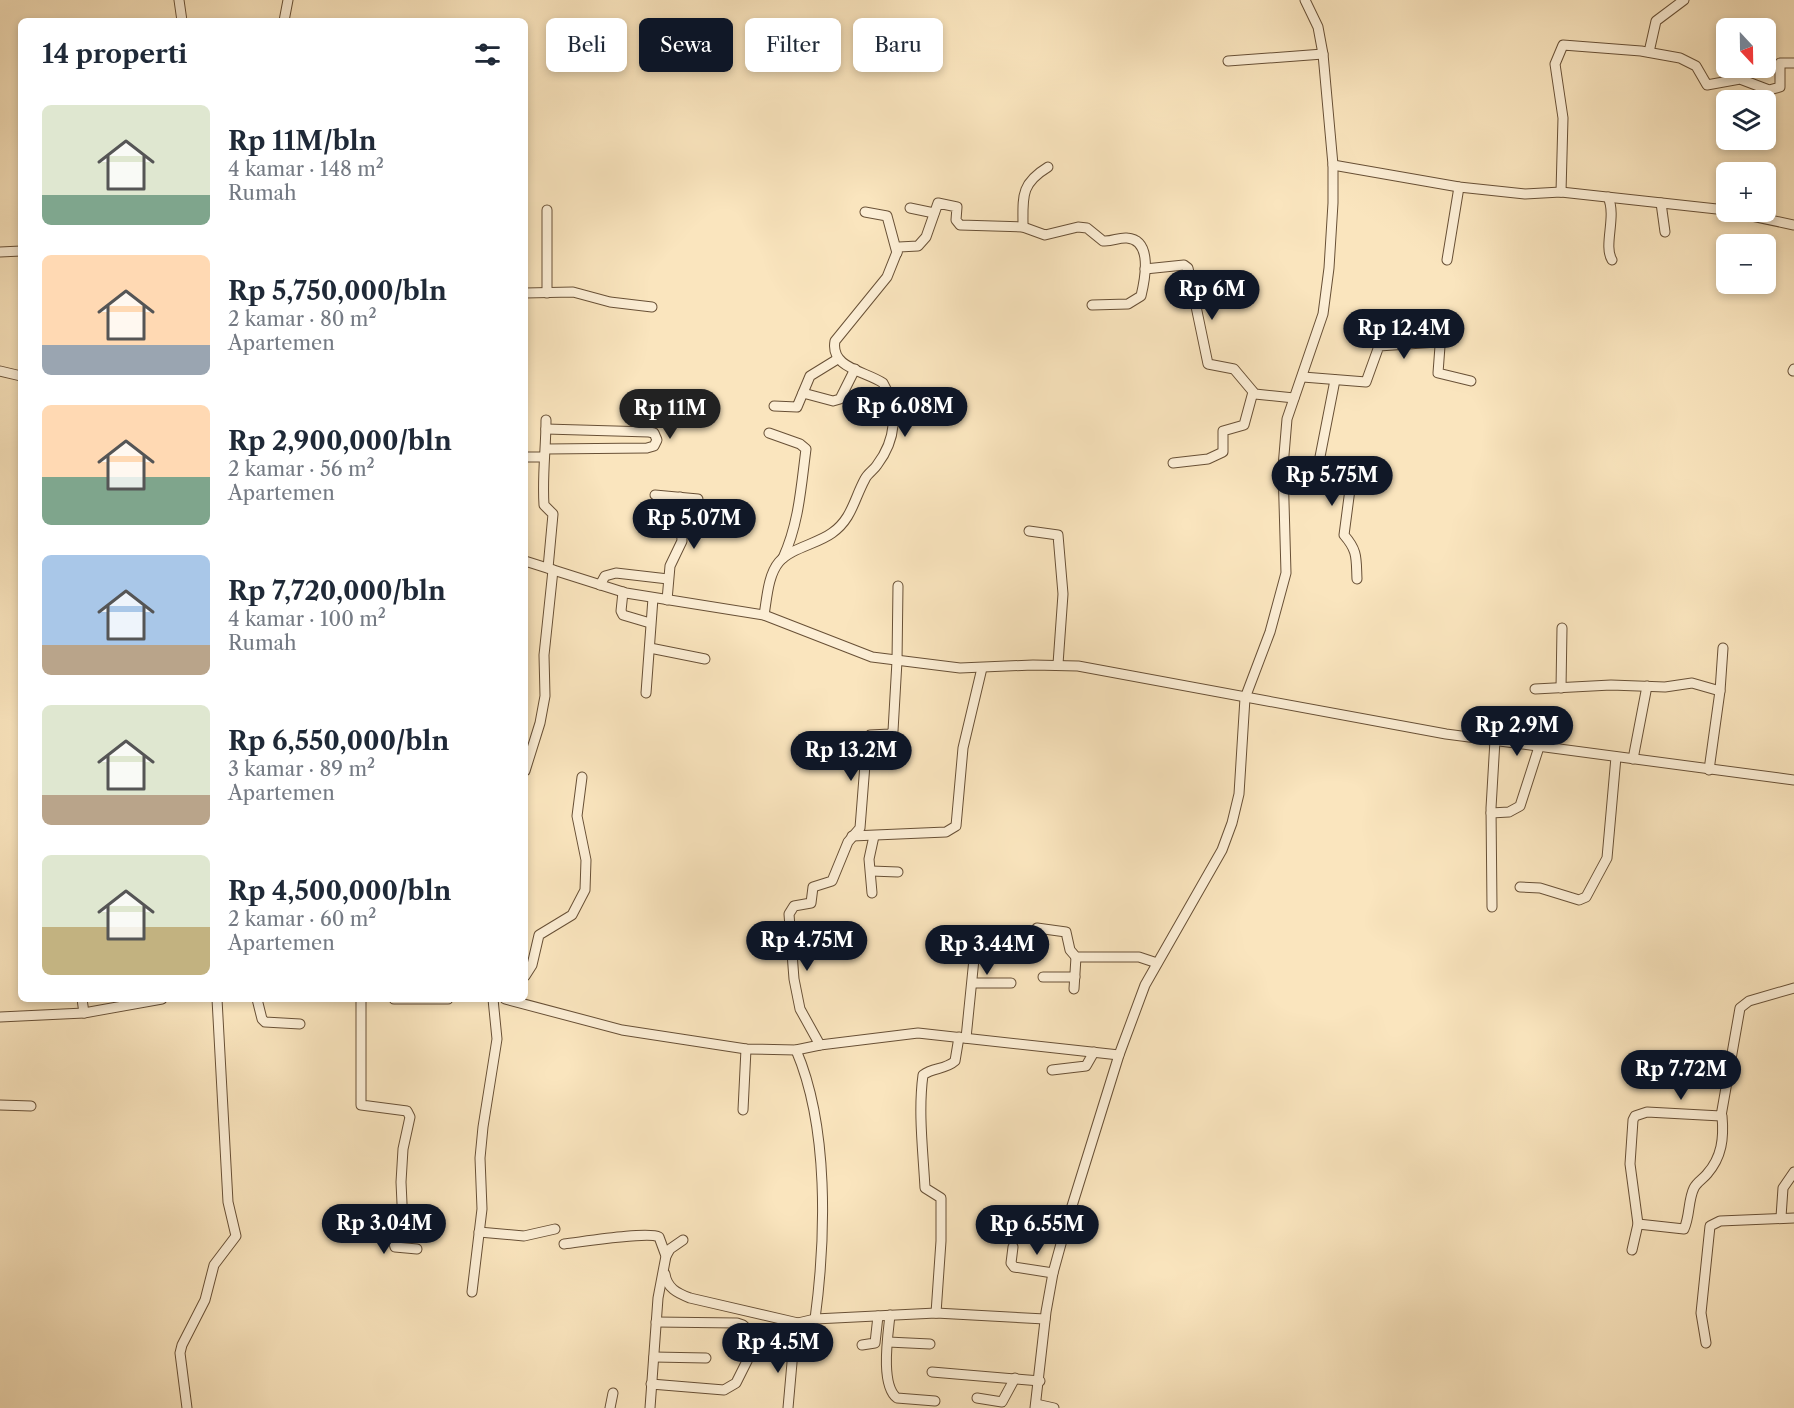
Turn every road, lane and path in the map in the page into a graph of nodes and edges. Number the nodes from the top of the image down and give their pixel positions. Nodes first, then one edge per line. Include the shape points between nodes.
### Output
1 (179, 0) edge
2 (288, 0) edge
3 (1306, 0) edge
4 (1684, 0) edge
5 (182, 18) edge
6 (285, 18) edge
7 (1649, 52) junction
8 (1323, 54) junction
9 (1228, 61) dead end
10 (1794, 63) edge
11 (1333, 165) junction
12 (1048, 167) dead end
13 (1459, 187) junction
14 (1561, 192) junction
15 (1608, 197) junction
16 (1661, 202) junction
17 (910, 208) dead end
18 (1716, 209) edge
19 (547, 210) dead end
20 (865, 212) dead end
21 (934, 213) junction
22 (1776, 221) edge
23 (1794, 225) edge
24 (1023, 227) junction
25 (1665, 232) dead end
26 (18, 251) edge
27 (0, 252) edge
28 (897, 253) junction
29 (1447, 260) dead end
30 (1612, 260) dead end
31 (1145, 269) junction
32 (528, 293) edge
33 (547, 293) junction
34 (1092, 305) dead end
35 (652, 307) dead end
36 (836, 360) junction
37 (855, 369) junction
38 (0, 371) edge
39 (18, 375) edge
40 (1303, 377) junction
41 (1335, 380) junction
42 (1471, 381) dead end
43 (1253, 392) junction
44 (803, 393) junction
45 (1294, 398) junction
46 (774, 406) dead end
47 (769, 433) dead end
48 (544, 453) junction
49 (528, 456) edge
50 (1173, 463) dead end
51 (1282, 467) junction
52 (1318, 467) junction
53 (655, 495) dead end
54 (680, 497) junction
55 (698, 499) dead end
56 (1029, 531) dead end
57 (783, 558) junction
58 (528, 562) edge
59 (550, 569) junction
60 (668, 579) junction
61 (1357, 579) dead end
62 (600, 585) junction
63 (898, 586) dead end
64 (623, 592) junction
65 (653, 598) junction
66 (667, 600) junction
67 (764, 615) junction
68 (650, 623) junction
69 (1562, 628) dead end
70 (650, 648) junction
71 (1723, 648) dead end
72 (705, 659) dead end
73 (897, 661) junction
74 (1058, 664) junction
75 (982, 668) junction
76 (1647, 686) junction
77 (1561, 688) junction
78 (1535, 689) dead end
79 (1720, 691) junction
80 (646, 693) dead end
81 (1245, 698) junction
82 (1495, 740) junction
83 (1539, 747) junction
84 (1616, 757) junction
85 (1634, 759) junction
86 (528, 761) edge
87 (1709, 770) junction
88 (582, 777) dead end
89 (1794, 780) edge
90 (1491, 813) junction
91 (852, 836) junction
92 (874, 836) junction
93 (871, 871) junction
94 (898, 872) dead end
95 (1520, 887) dead end
96 (872, 892) dead end
97 (1492, 907) dead end
98 (1037, 928) dead end
99 (949, 952) dead end
100 (1076, 957) junction
101 (1157, 963) junction
102 (528, 971) edge
103 (1075, 976) junction
104 (1043, 977) dead end
105 (973, 983) junction
106 (1011, 983) dead end
107 (1794, 988) edge
108 (1074, 989) dead end
109 (82, 1002) edge
110 (146, 1002) edge
111 (217, 1002) edge
112 (258, 1002) edge
113 (361, 1002) edge
114 (493, 1002) edge
115 (517, 1002) edge
116 (84, 1014) junction
117 (0, 1017) edge
118 (300, 1023) dead end
119 (962, 1037) junction
120 (820, 1045) junction
121 (746, 1048) junction
122 (796, 1050) junction
123 (1094, 1052) junction
124 (1119, 1055) junction
125 (1052, 1070) dead end
126 (0, 1105) edge
127 (31, 1106) dead end
128 (743, 1110) dead end
129 (1722, 1116) junction
130 (1794, 1172) edge
131 (1781, 1216) junction
132 (1794, 1218) edge
133 (1638, 1224) junction
134 (374, 1227) dead end
135 (555, 1228) dead end
136 (398, 1231) junction
137 (479, 1232) junction
138 (683, 1240) dead end
139 (564, 1244) dead end
140 (1013, 1247) dead end
141 (417, 1249) dead end
142 (1632, 1251) dead end
143 (666, 1256) junction
144 (664, 1271) junction
145 (1053, 1273) junction
146 (472, 1292) dead end
147 (936, 1314) junction
148 (890, 1315) junction
149 (878, 1316) junction
150 (815, 1319) junction
151 (1045, 1319) junction
152 (656, 1322) junction
153 (798, 1323) junction
154 (794, 1340) junction
155 (888, 1342) junction
156 (1706, 1343) dead end
157 (764, 1344) junction
158 (930, 1344) dead end
159 (862, 1346) dead end
160 (654, 1357) junction
161 (706, 1358) dead end
162 (932, 1372) dead end
163 (1015, 1378) junction
164 (1040, 1381) junction
165 (651, 1383) junction
166 (613, 1393) dead end
167 (977, 1398) dead end
168 (935, 1401) dead end
169 (1036, 1406) edge
170 (187, 1408) edge
171 (610, 1408) edge
172 (650, 1408) edge
173 (788, 1408) edge
174 (1054, 1408) edge

1 - 5 street
2 - 6 street
3 - 8 street via 1318,27
4 - 7 street via 1656,21
7 - 10 street via 1680,58 1696,66 1707,85 1740,79 1769,90 1780,87 1780,63
7 - 14 street via 1567,44 1560,47 1555,64 1563,118
8 - 9 street
8 - 11 street
11 - 13 street
11 - 40 street via 1327,295
12 - 24 street via 1027,183
13 - 14 street via 1525,194
13 - 29 street
14 - 15 street
15 - 16 street
15 - 30 street
16 - 18 street
16 - 25 street
17 - 21 street
19 - 33 street
20 - 28 street via 886,216
21 - 24 street via 939,202 957,208 956,220 960,225
21 - 28 street via 923,242 914,247 901,246
22 - 23 street
24 - 31 street via 1045,235 1068,228 1087,228 1103,241 1129,238 1141,244
26 - 27 street
28 - 36 street via 887,277 835,341
31 - 34 street via 1140,296 1134,303
31 - 43 street via 1184,265 1188,268 1208,364 1234,369
32 - 33 street
33 - 35 street via 583,293 610,302
36 - 37 street
36 - 44 street via 810,376
37 - 44 street via 840,399 833,401
37 - 57 street via 883,383 890,394 894,424 891,439 843,524 815,544
38 - 39 street
40 - 41 street
40 - 45 street
41 - 42 street via 1367,381 1380,345 1437,342 1437,372
41 - 52 street
43 - 45 street
43 - 50 street via 1244,425 1224,431 1223,452 1208,459
44 - 46 street via 795,408
45 - 51 street via 1287,419
47 - 57 street via 806,449 801,500
48 - 48 street via 546,424 649,432 657,440 647,448
48 - 49 street
48 - 59 street via 544,505 553,514 554,524
51 - 52 street
51 - 81 street via 1286,573 1270,632
52 - 61 street via 1349,472 1352,476 1344,535 1354,544
53 - 54 street
54 - 55 street
54 - 60 street via 682,541
56 - 74 street via 1058,535 1063,594
57 - 67 street via 772,576
58 - 59 street
59 - 62 street
59 - 86 street via 543,655 545,696
60 - 62 street via 616,573 605,576
60 - 66 street
62 - 64 street
63 - 73 street
64 - 65 street
64 - 68 street via 622,614
65 - 66 street
65 - 68 street
66 - 67 street
67 - 73 street via 847,649
68 - 70 street
69 - 77 street
70 - 72 street
70 - 80 street
71 - 79 street
73 - 75 street
73 - 91 street via 892,731 867,739 860,828
74 - 75 street
74 - 81 street
75 - 92 street via 963,748 956,826 946,832
76 - 77 street
76 - 79 street via 1692,684
76 - 85 street
77 - 78 street
79 - 87 street
81 - 82 street
81 - 101 street via 1239,794 1233,823 1222,850
82 - 83 street
82 - 90 street
83 - 84 street
83 - 90 street via 1520,806 1509,812
84 - 85 street
84 - 95 street via 1607,858 1586,897 1579,900 1540,888
85 - 87 street
87 - 89 street
88 - 102 street via 577,816 586,860 585,890 572,915 539,935
90 - 97 street
91 - 92 street
91 - 120 street via 832,881 813,887 811,903 794,906 789,914 800,1009
92 - 93 street
93 - 94 street
93 - 96 street
98 - 100 street via 1066,932
99 - 105 street via 974,958
100 - 101 street via 1139,957
100 - 103 street
101 - 124 street
103 - 104 street
103 - 108 street
105 - 106 street
105 - 119 street
107 - 129 street via 1749,1001 1740,1008
109 - 116 street
110 - 116 street
111 - 170 street via 228,1202 236,1236 214,1265 205,1300 182,1345
112 - 118 street via 266,1022
113 - 136 street via 361,1105 409,1113 403,1149 403,1225
114 - 137 street via 497,1040 482,1138
115 - 121 street via 622,1030
116 - 117 street
119 - 120 street via 918,1033
119 - 123 street
119 - 147 street via 955,1061 927,1072 922,1084 925,1188 941,1198
120 - 122 street
121 - 122 street
121 - 128 street
122 - 150 street via 807,1083 822,1182
123 - 124 street
123 - 125 street via 1086,1066
124 - 145 street
126 - 127 street
129 - 133 street via 1720,1152 1715,1164 1693,1189 1684,1230
129 - 133 street via 1635,1116 1630,1134 1630,1164
130 - 131 street via 1783,1188
131 - 132 street
131 - 156 street via 1719,1221 1710,1226 1701,1313
133 - 142 street
134 - 136 street
135 - 137 street via 524,1236
136 - 141 street via 393,1240 395,1247
137 - 146 street
138 - 143 street
139 - 143 street via 646,1233 659,1237
140 - 145 street via 1014,1267
143 - 144 street
144 - 152 street
144 - 153 street via 677,1293
145 - 151 street
147 - 148 street
147 - 151 street
148 - 149 street
148 - 155 street
149 - 150 street
149 - 159 street via 875,1343
150 - 153 street
151 - 164 street
152 - 157 street via 737,1323
152 - 160 street
153 - 154 street
154 - 157 street
154 - 173 street
155 - 158 street
155 - 168 street via 890,1391 894,1396
157 - 165 street via 752,1351 736,1383 724,1390
160 - 161 street
160 - 165 street
162 - 163 street
163 - 164 street
163 - 167 street via 1002,1402
164 - 169 street
165 - 172 street
166 - 171 street
169 - 174 street

